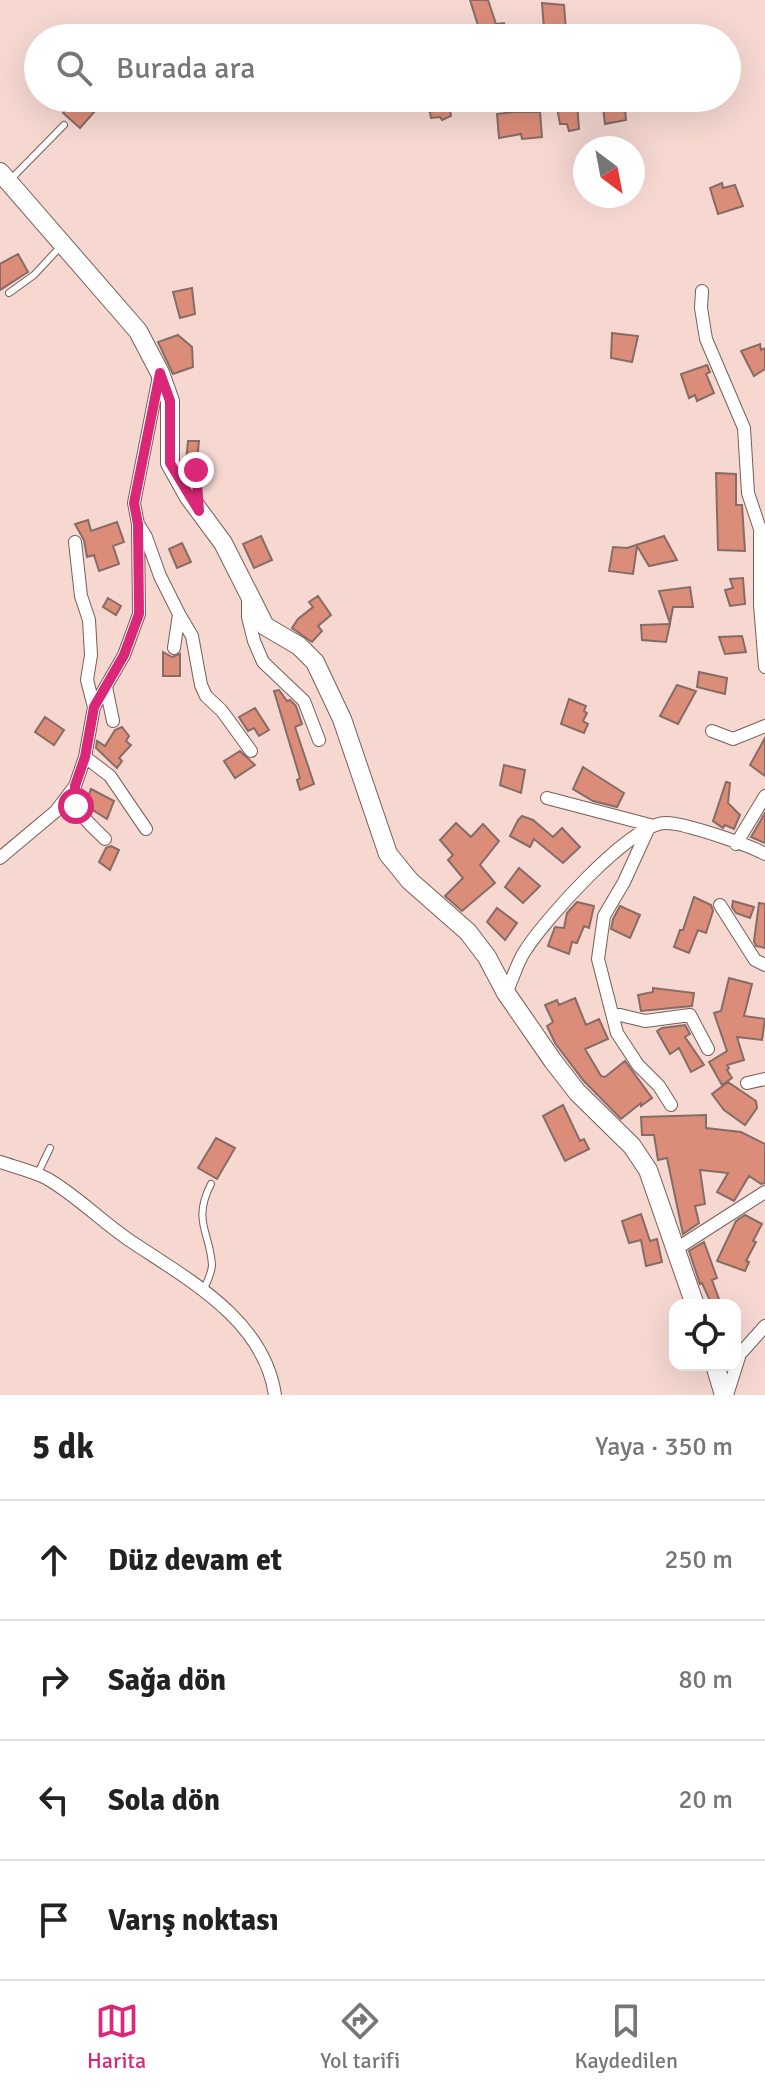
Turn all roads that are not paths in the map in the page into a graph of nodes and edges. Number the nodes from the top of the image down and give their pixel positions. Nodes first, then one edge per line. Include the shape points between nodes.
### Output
1 (64, 125) dead end
2 (4, 177) edge
3 (63, 243) junction
4 (702, 291) dead end
5 (9, 293) dead end
6 (160, 373) junction
7 (193, 465) dead end
8 (199, 511) junction
9 (138, 524) junction
10 (75, 542) dead end
11 (248, 589) junction
12 (179, 614) junction
13 (174, 648) dead end
14 (765, 661) edge
15 (765, 667) edge
16 (106, 687) junction
17 (94, 707) junction
18 (113, 721) dead end
19 (765, 726) edge
20 (712, 731) dead end
21 (319, 740) dead end
22 (251, 751) dead end
23 (85, 757) junction
24 (75, 786) junction
25 (765, 796) edge
26 (547, 798) dead end
27 (650, 825) junction
28 (146, 829) dead end
29 (105, 839) dead end
30 (736, 844) junction
31 (765, 854) edge
32 (0, 858) edge
33 (720, 905) dead end
34 (765, 965) edge
35 (506, 993) junction
36 (612, 1013) junction
37 (708, 1049) dead end
38 (765, 1079) edge
39 (747, 1083) dead end
40 (671, 1105) dead end
41 (50, 1148) dead end
42 (0, 1162) edge
43 (37, 1175) junction
44 (211, 1184) dead end
45 (765, 1192) edge
46 (676, 1249) junction
47 (204, 1289) junction
48 (693, 1299) edge
49 (765, 1326) edge
50 (717, 1371) edge
51 (275, 1395) edge
52 (725, 1395) edge

1 - 2 lane
2 - 3 main road
3 - 5 lane
3 - 6 main road via 138,331
4 - 14 street via 706,339 744,428 748,493 760,529
6 - 8 main road via 170,401 170,463
6 - 9 street via 134,503
7 - 8 lane
8 - 11 main road
9 - 12 street
9 - 16 street via 139,614
10 - 17 street via 89,620 87,680
11 - 21 street via 248,617 263,662 304,701
11 - 35 main road via 265,626 315,662 342,719 388,854 468,932
12 - 13 street
12 - 22 street via 192,636 206,696
14 - 15 street
16 - 17 street
16 - 18 street
17 - 23 street
19 - 20 street via 733,739
23 - 24 street
23 - 28 street via 110,776
24 - 29 street via 80,816
24 - 32 street via 56,811
25 - 30 street
26 - 27 street
27 - 30 street via 667,822
27 - 35 street via 552,915 523,955
27 - 36 street via 604,916 598,959
30 - 31 street
33 - 34 street via 755,960
35 - 46 main road via 577,1092 632,1146 648,1170
36 - 37 street via 645,1021 690,1015
36 - 40 street via 617,1033
38 - 39 street
41 - 43 lane
42 - 43 street
43 - 47 street
44 - 47 lane via 204,1197 202,1228 212,1267
45 - 46 street
46 - 48 main road
47 - 51 street via 246,1330 273,1377
49 - 52 street via 740,1354
50 - 52 main road

